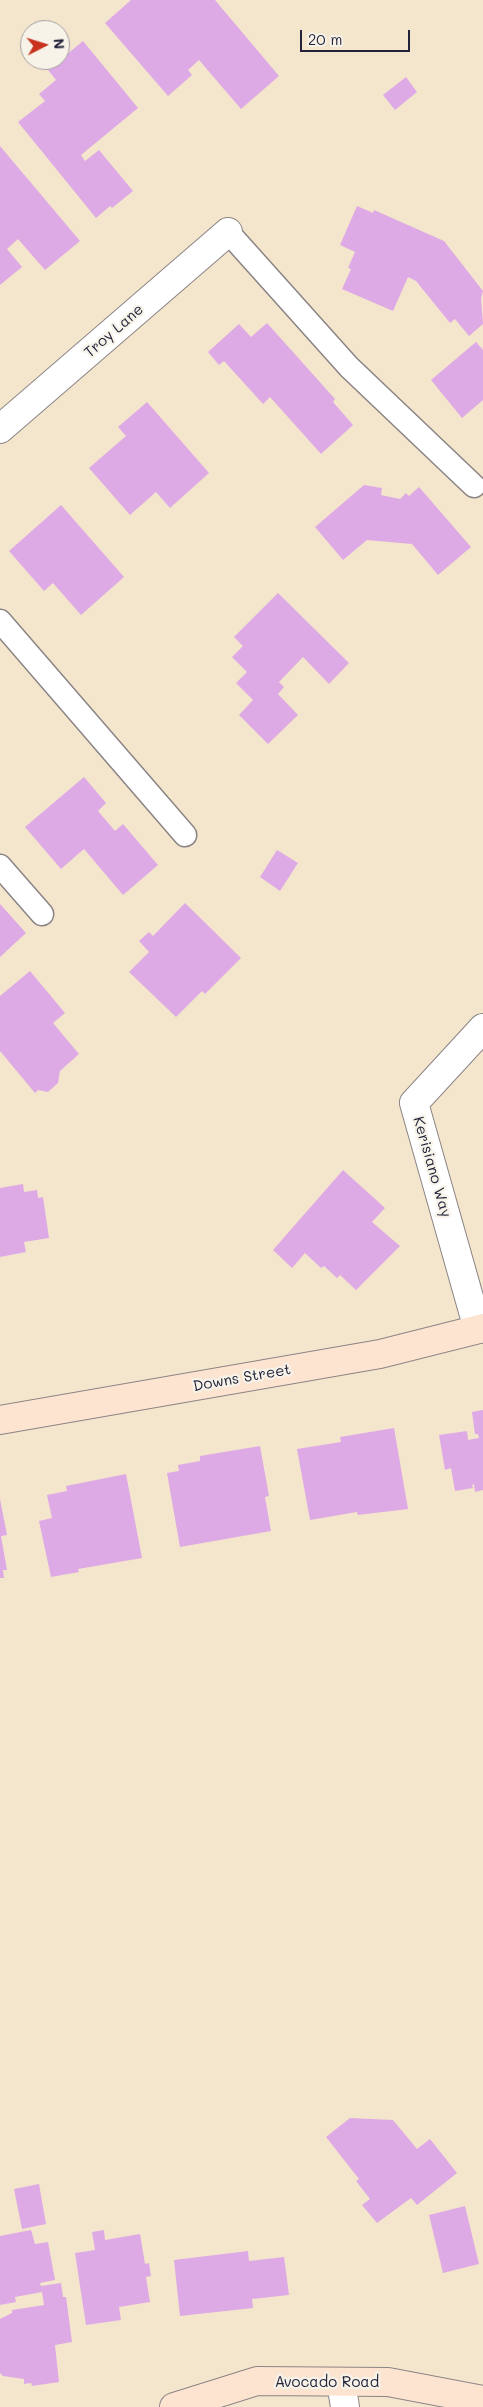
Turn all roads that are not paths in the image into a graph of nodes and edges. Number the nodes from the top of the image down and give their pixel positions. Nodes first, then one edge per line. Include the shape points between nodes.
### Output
1 (228, 232) joint
2 (0, 429) edge
3 (474, 486) dead end
4 (0, 621) edge
5 (185, 834) dead end
6 (0, 866) edge
7 (42, 914) dead end
8 (483, 1028) edge
9 (480, 1329) edge
10 (0, 1420) edge
11 (343, 2394) edge
12 (483, 2400) edge
13 (174, 2407) edge

1 - 2 street, Troy Lane
1 - 3 lane via 349,367
4 - 5 lane
6 - 7 lane
8 - 9 street, Kerisiano Way via 414,1103
9 - 10 main road, Downs Street via 380,1354
11 - 12 main road, Avocado Road via 388,2382
11 - 13 main road, Avocado Road via 257,2381

